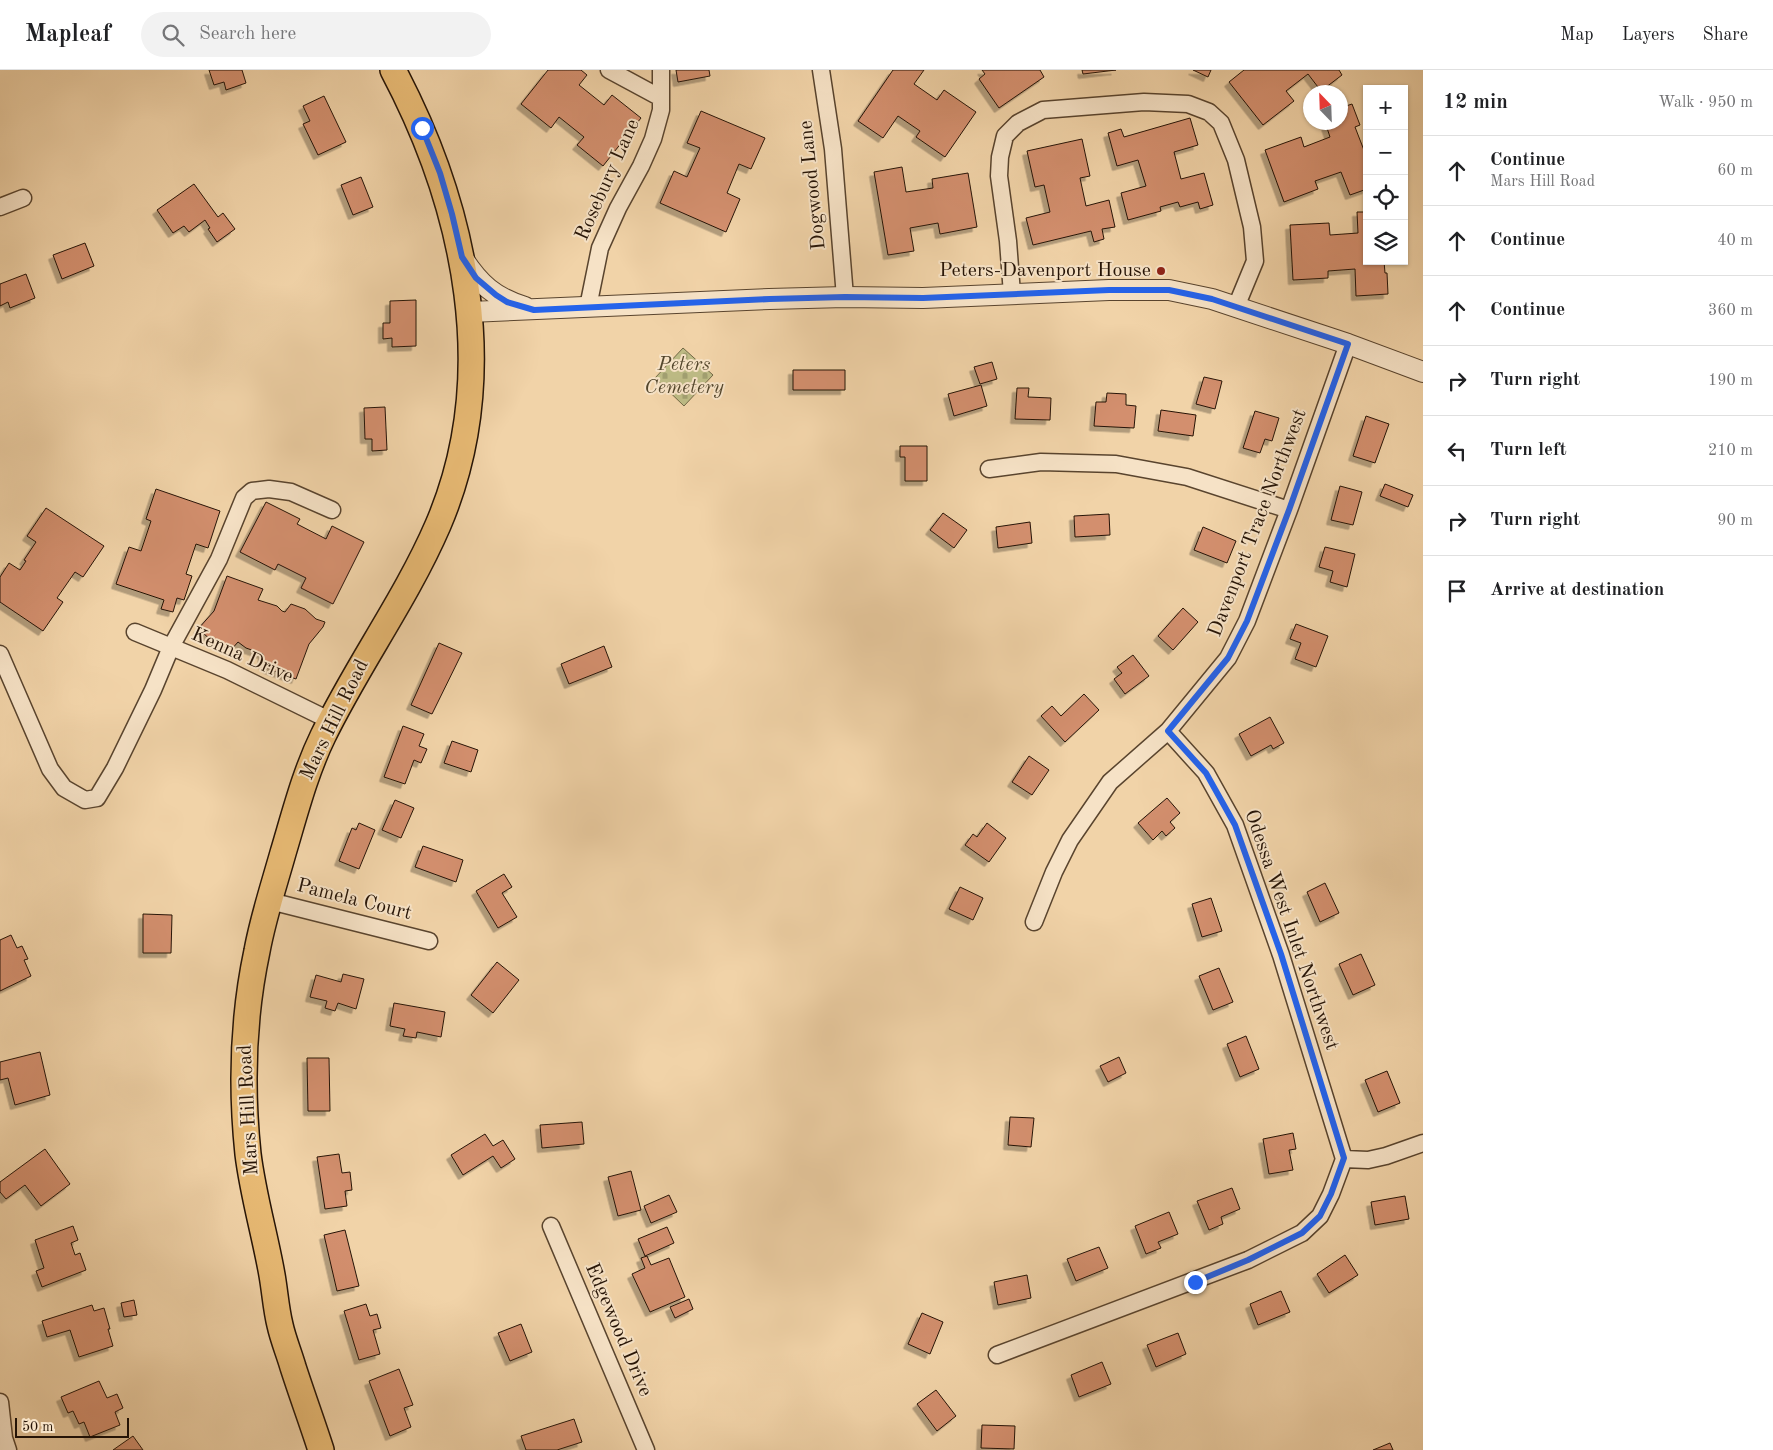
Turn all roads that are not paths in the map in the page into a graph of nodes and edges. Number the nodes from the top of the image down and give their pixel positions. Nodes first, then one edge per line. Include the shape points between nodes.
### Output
1 (393, 70) edge
2 (609, 70) edge
3 (661, 70) edge
4 (821, 70) edge
5 (661, 98) junction
6 (23, 198) dead end
7 (0, 207) edge
8 (462, 257) junction
9 (1012, 294) junction
10 (845, 297) junction
11 (588, 307) junction
12 (1236, 307) junction
13 (534, 310) junction
14 (470, 312) junction
15 (1348, 344) junction
16 (1423, 372) edge
17 (989, 469) dead end
18 (332, 510) dead end
19 (1289, 510) junction
20 (135, 632) dead end
21 (171, 647) junction
22 (0, 654) edge
23 (331, 721) junction
24 (1168, 731) junction
25 (270, 900) junction
26 (1034, 922) dead end
27 (429, 941) dead end
28 (1423, 1143) edge
29 (1344, 1158) junction
30 (551, 1226) dead end
31 (997, 1356) dead end
32 (0, 1402) edge
33 (8, 1450) edge
34 (321, 1450) edge
35 (646, 1450) edge

1 - 8 main road, Mars Hill Road via 440,173
2 - 5 street
3 - 5 street, Rosebury Lane
4 - 10 street, Dogwood Lane via 834,149
5 - 11 street, Rosebury Lane via 653,139 600,248
6 - 7 street
8 - 13 street via 476,278 496,295
8 - 14 main road, Mars Hill Road
9 - 10 street
9 - 12 street via 1169,290
9 - 12 street via 999,176 1005,136 1018,123 1043,110 1144,102 1188,104 1209,112 1221,123 1236,160 1252,227 1255,261
10 - 11 street
11 - 13 street
12 - 15 street
13 - 14 street
14 - 23 main road, Mars Hill Road via 468,412 459,465 450,494 412,578
15 - 16 street
15 - 19 street, Davenport Trace Northwest
17 - 19 street via 1041,462 1116,464 1187,477
18 - 21 street via 292,492 252,491 244,498 219,559
19 - 24 street, Davenport Trace Northwest via 1247,621 1228,658
20 - 21 street, Kenna Drive
21 - 22 street via 115,768 98,798 85,800 64,788 50,769
21 - 23 street, Kenna Drive via 227,670
23 - 25 main road, Mars Hill Road via 304,780
24 - 26 street, Davenport Trace Northwest via 1110,782 1070,840
24 - 29 street, Odessa West Inlet Northwest via 1206,773 1235,825 1281,954
25 - 27 street, Pamela Court
25 - 34 main road, Mars Hill Road via 257,949 246,1024 248,1153 280,1326
28 - 29 street via 1368,1160
29 - 31 street via 1320,1216 1302,1233 1230,1267
30 - 35 street, Edgewood Drive
32 - 33 street

